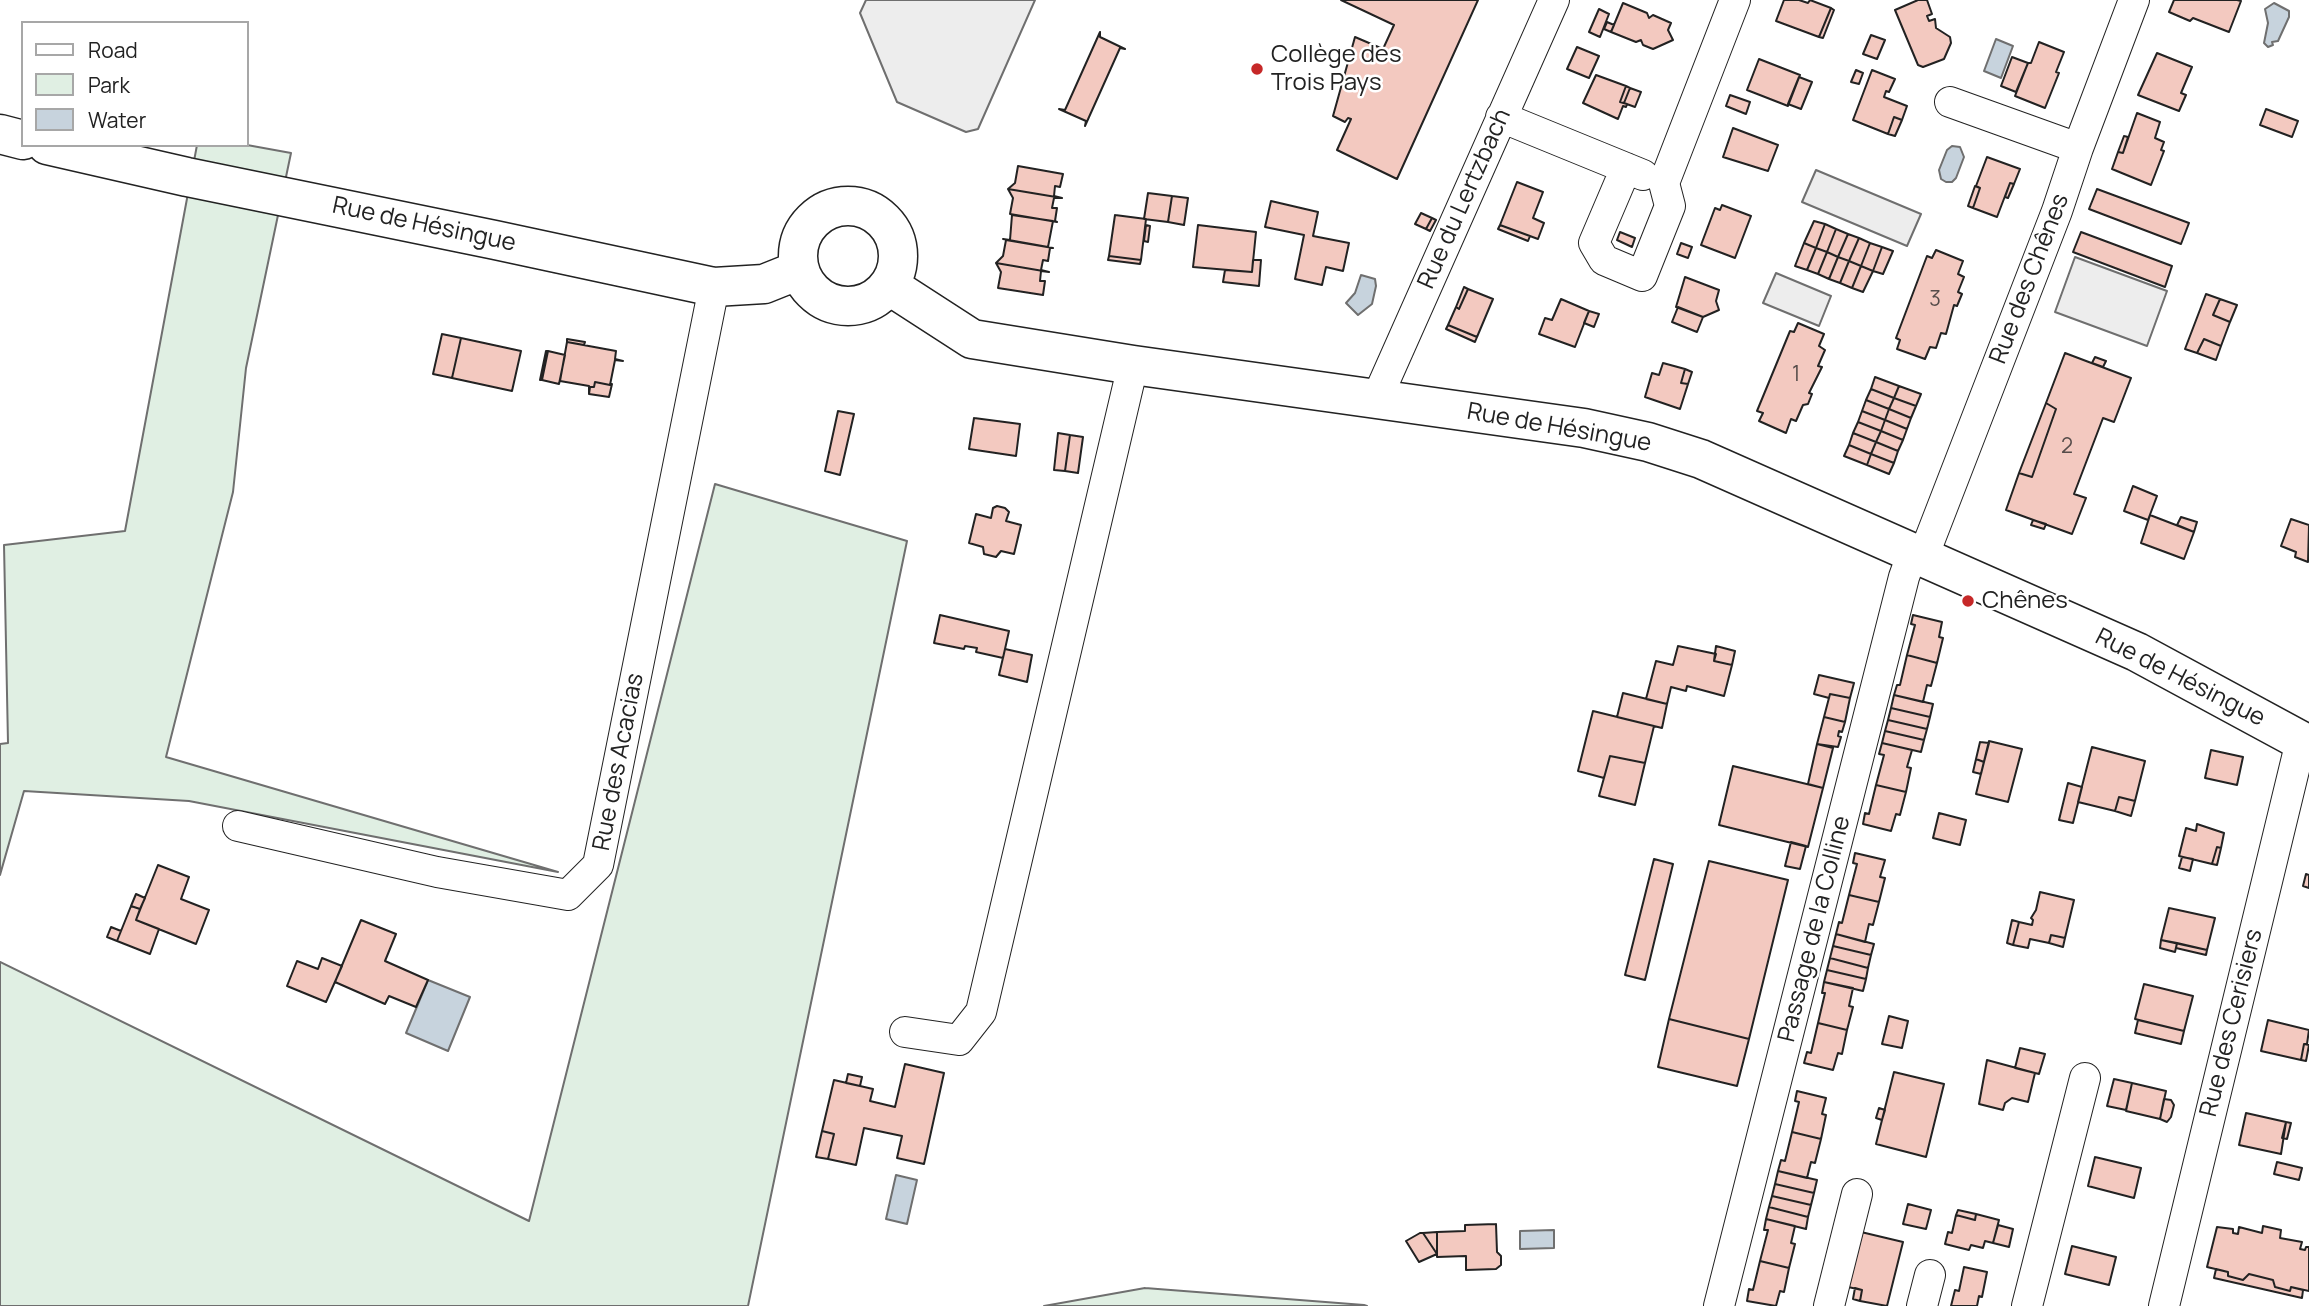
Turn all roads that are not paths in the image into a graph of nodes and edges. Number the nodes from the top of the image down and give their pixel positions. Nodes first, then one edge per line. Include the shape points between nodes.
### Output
1 (1554, 0) edge
2 (1735, 0) edge
3 (2134, 0) edge
4 (1950, 102) dead end
5 (1501, 117) junction
6 (0, 134) edge
7 (21, 139) edge
8 (56, 147) edge
9 (2078, 148) junction
10 (1626, 168) junction
11 (1664, 183) junction
12 (799, 270) junction
13 (890, 286) junction
14 (714, 287) junction
15 (1133, 365) junction
16 (1377, 398) junction
17 (1918, 555) junction
18 (2305, 743) edge
19 (238, 826) dead end
20 (905, 1032) dead end
21 (2085, 1078) dead end
22 (1857, 1194) dead end
23 (1930, 1275) dead end
24 (1719, 1306) edge
25 (1829, 1306) edge
26 (1922, 1306) edge
27 (2027, 1306) edge
28 (2164, 1306) edge

1 - 5 street, Rue du Lertzbach
2 - 11 street
3 - 9 street, Rue des Chênes
4 - 9 street
5 - 10 street
5 - 16 street, Rue du Lertzbach
6 - 7 main road
8 - 14 main road, Rue de Hésingue
9 - 17 street, Rue des Chênes via 2057,211
10 - 11 street
10 - 11 street via 1594,243 1604,260 1642,276 1670,206
12 - 13 main road via 817,296 848,307 864,304
12 - 13 main road via 797,252 812,220 843,205 870,209 891,227 898,246 898,267
12 - 14 main road, Rue de Hésingue via 764,284
13 - 15 main road, Rue de Hésingue via 972,339
14 - 19 street, Rue des Acacias via 598,866 568,895 437,872
15 - 16 main road, Rue de Hésingue
15 - 20 street via 981,1012 959,1040
16 - 17 main road, Rue de Hésingue via 1584,428 1648,442 1700,459
17 - 18 main road, Rue de Hésingue via 2137,652
17 - 24 street, Passage de la Colline via 1897,604
18 - 28 street, Rue des Cerisiers
21 - 27 street
22 - 25 street
23 - 26 street

